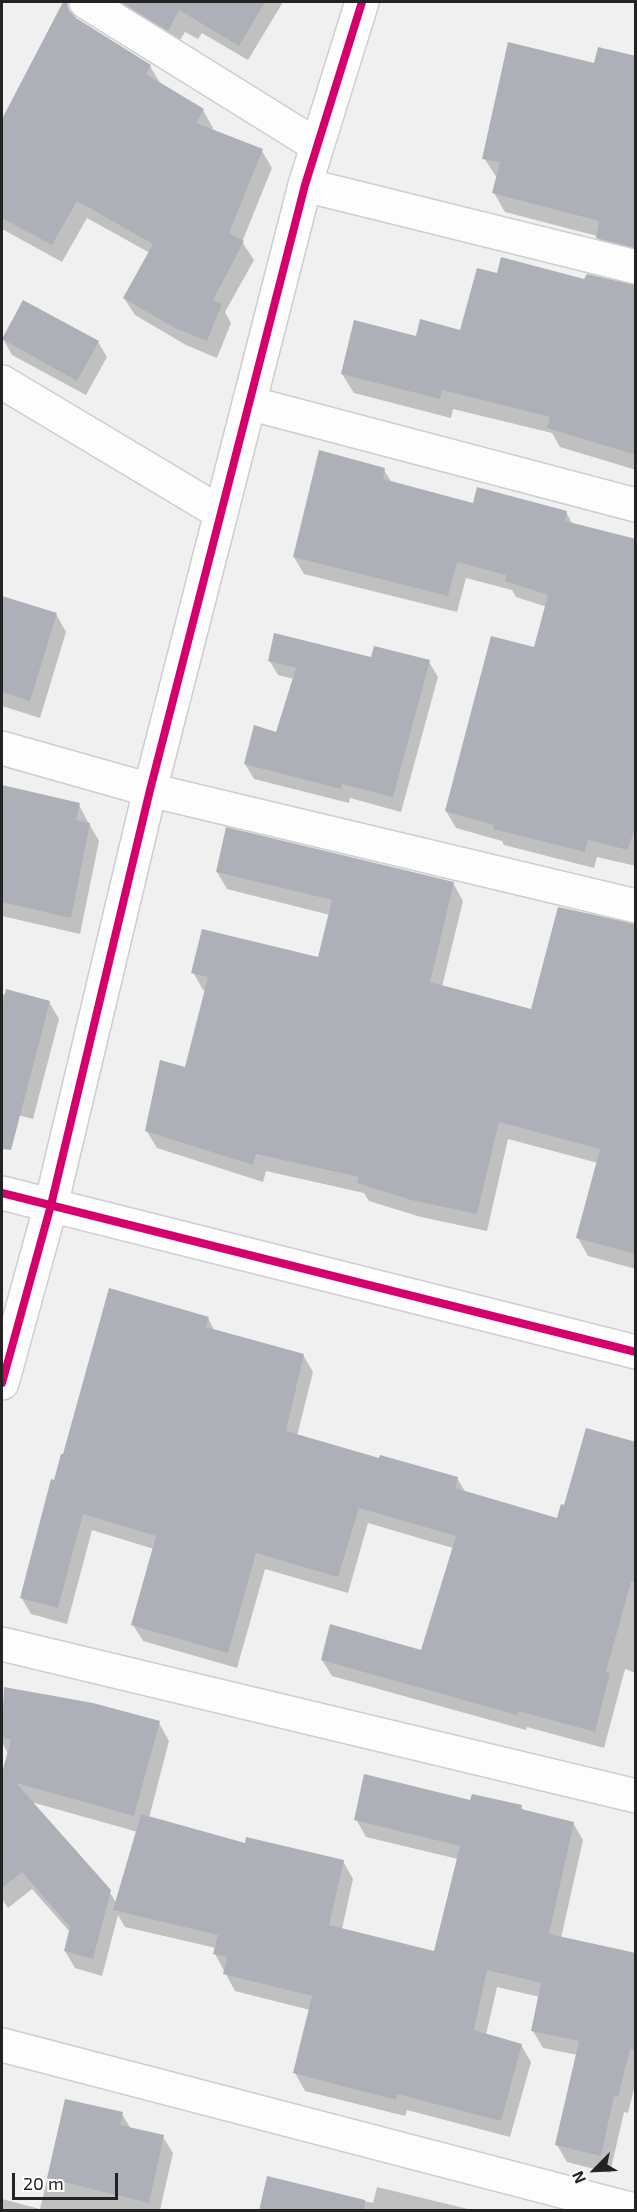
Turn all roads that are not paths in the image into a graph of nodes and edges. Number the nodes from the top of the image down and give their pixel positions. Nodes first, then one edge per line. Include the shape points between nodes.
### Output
1 (86, 2) edge
2 (362, 2) edge
3 (316, 145) junction
4 (305, 185) junction
5 (636, 267) edge
6 (2, 382) edge
7 (249, 403) junction
8 (636, 505) edge
9 (221, 513) junction
10 (2, 748) edge
11 (150, 790) junction
12 (636, 906) edge
13 (2, 1193) edge
14 (51, 1205) junction
15 (636, 1352) edge
16 (2, 1383) edge
17 (2, 1644) edge
18 (636, 1796) edge
19 (2, 2045) edge
20 (634, 2211) edge

1 - 3 street
2 - 3 street
3 - 4 street
4 - 5 street
4 - 7 street
6 - 9 street
7 - 8 street
7 - 9 street
9 - 11 street
10 - 11 street
11 - 12 street
11 - 14 street
13 - 14 street
14 - 15 street
14 - 16 street
17 - 18 street
19 - 20 street

